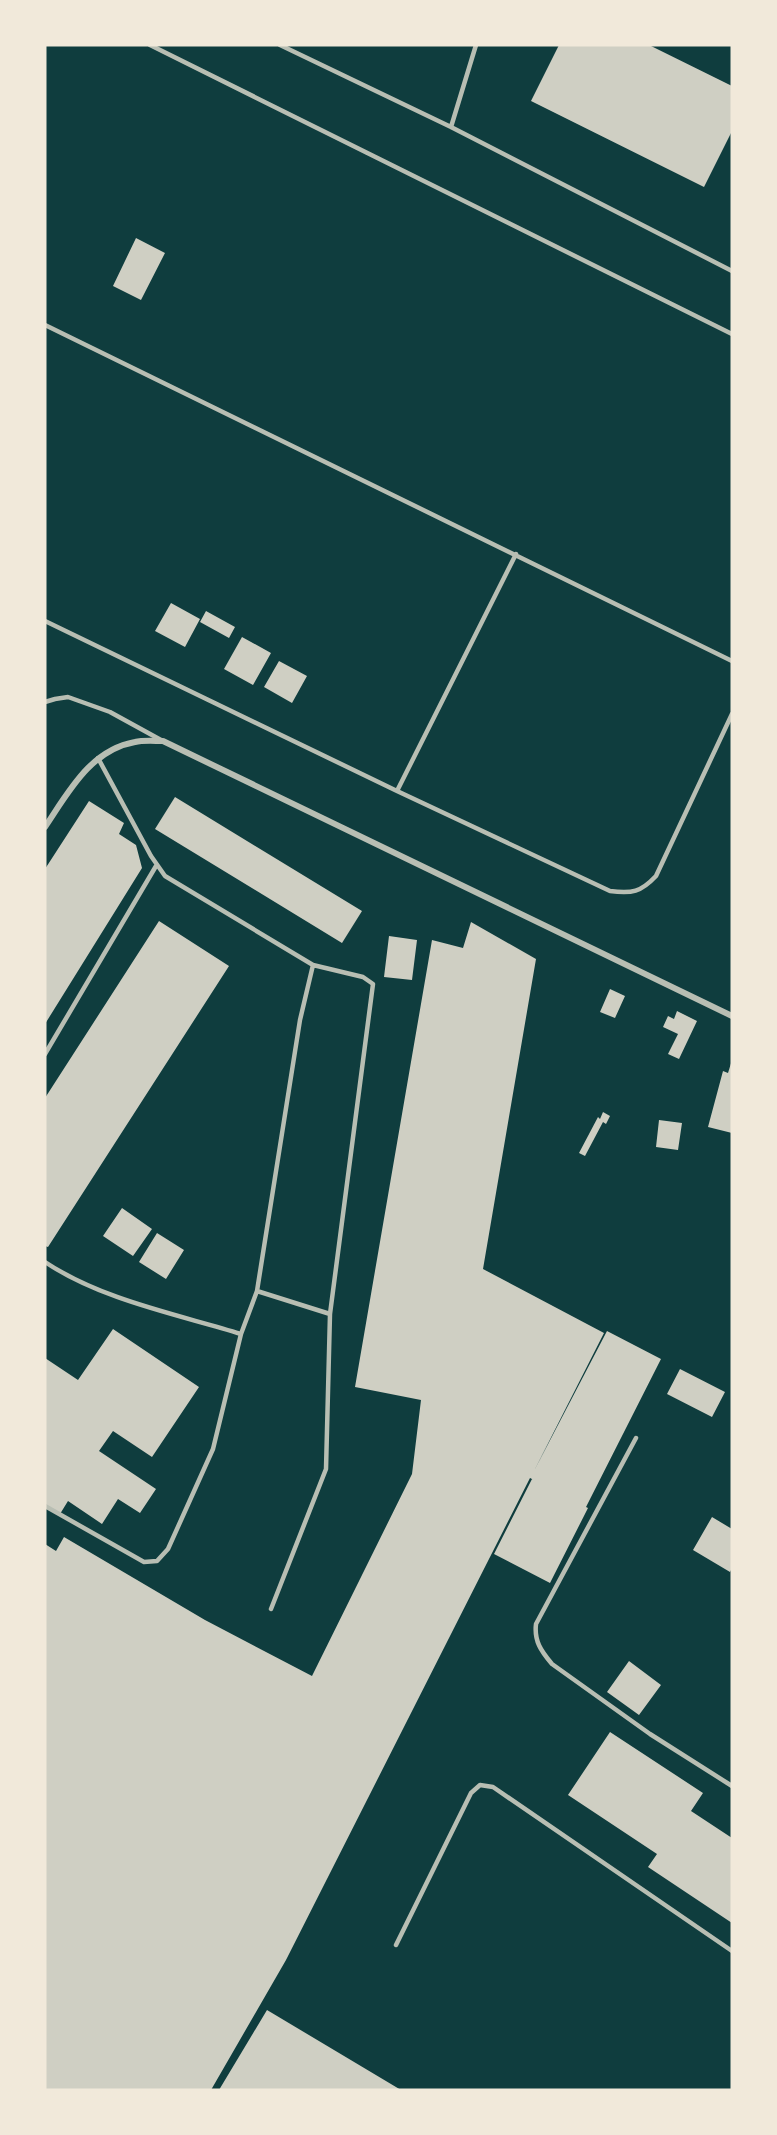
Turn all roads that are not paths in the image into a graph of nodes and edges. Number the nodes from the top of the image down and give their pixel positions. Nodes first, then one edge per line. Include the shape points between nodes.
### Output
1 (150, 45) edge
2 (280, 45) edge
3 (476, 45) edge
4 (451, 128) junction
5 (732, 271) edge
6 (45, 325) edge
7 (732, 334) edge
8 (516, 554) junction
9 (45, 621) edge
10 (732, 661) edge
11 (45, 702) edge
12 (732, 714) edge
13 (163, 741) junction
14 (98, 758) junction
15 (398, 791) junction
16 (45, 827) edge
17 (156, 866) junction
18 (313, 965) junction
19 (732, 1016) edge
20 (45, 1054) edge
21 (45, 1262) edge
22 (257, 1291) junction
23 (330, 1314) junction
24 (241, 1334) junction
25 (636, 1438) dead end
26 (45, 1506) edge
27 (271, 1609) dead end
28 (732, 1786) edge
29 (396, 1945) dead end
30 (732, 1951) edge

1 - 7 lane
2 - 4 lane
3 - 4 lane
4 - 5 lane
6 - 8 lane
8 - 10 lane
8 - 15 lane
9 - 15 lane
11 - 13 lane via 68,697 110,712
12 - 15 lane via 656,876 646,887 629,894 610,891
13 - 14 street via 135,742
13 - 19 street
14 - 16 street via 81,775
14 - 17 lane
17 - 18 lane via 165,876
17 - 20 lane
18 - 22 lane via 300,1020
18 - 23 lane via 363,977 372,984
21 - 24 lane via 98,1291
22 - 23 lane
22 - 24 lane
23 - 27 lane via 326,1469
24 - 26 lane via 213,1449 168,1549 157,1561 144,1562
25 - 28 lane via 536,1624 534,1636 552,1664
29 - 30 lane via 471,1793 480,1785 493,1787

